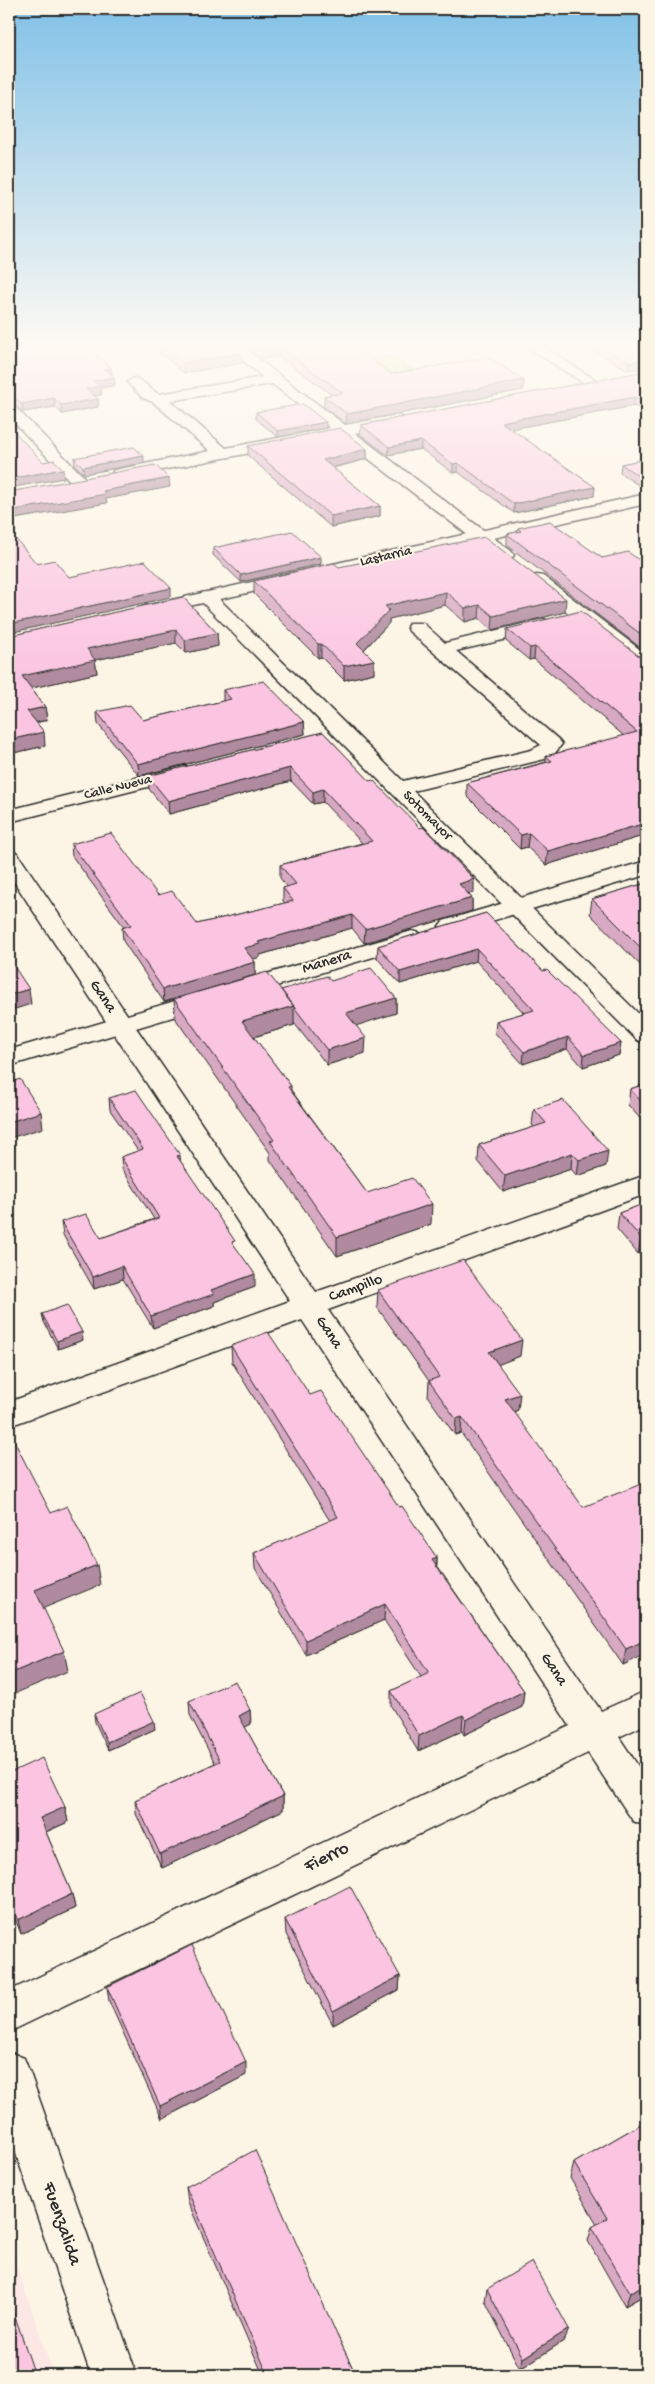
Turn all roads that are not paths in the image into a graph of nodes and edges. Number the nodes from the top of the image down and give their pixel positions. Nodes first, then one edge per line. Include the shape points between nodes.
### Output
1 (52, 454) edge
2 (216, 454) edge
3 (373, 454) edge
4 (78, 481) junction
5 (61, 485) edge
6 (646, 499) edge
7 (480, 536) junction
8 (208, 597) junction
9 (132, 614) edge
10 (583, 616) junction
11 (416, 627) dead end
12 (442, 649) junction
13 (646, 663) edge
14 (200, 768) edge
15 (398, 788) junction
16 (9, 816) edge
17 (9, 858) edge
18 (646, 868) edge
19 (517, 906) junction
20 (121, 1025) junction
21 (646, 1036) edge
22 (9, 1058) edge
23 (646, 1184) edge
24 (309, 1306) junction
25 (9, 1414) edge
26 (646, 1706) edge
27 (594, 1730) junction
28 (646, 1809) edge
29 (9, 2012) edge
30 (9, 2072) edge
31 (114, 2375) edge

1 - 4 street
2 - 4 street
3 - 7 street
4 - 5 street
6 - 7 street, Lastarria
7 - 8 street, Lastarria
7 - 10 street
8 - 9 street, Lastarria
8 - 15 street, Sotomayor via 333,734
10 - 12 street
10 - 13 street
11 - 12 street
12 - 15 street via 552,744 538,754
14 - 16 street, Calle Nueva
15 - 19 street, Sotomayor
17 - 20 street, Gana
18 - 19 street, Manera
19 - 20 street, Manera
19 - 21 street, Sotomayor
20 - 22 street, Manera
20 - 24 street, Gana
23 - 24 street, Campillo
24 - 25 street, Campillo
24 - 27 street, Gana
26 - 27 street, Fierro
27 - 28 street, Gana
27 - 29 street, Fierro
30 - 31 street, Fuenzalida

